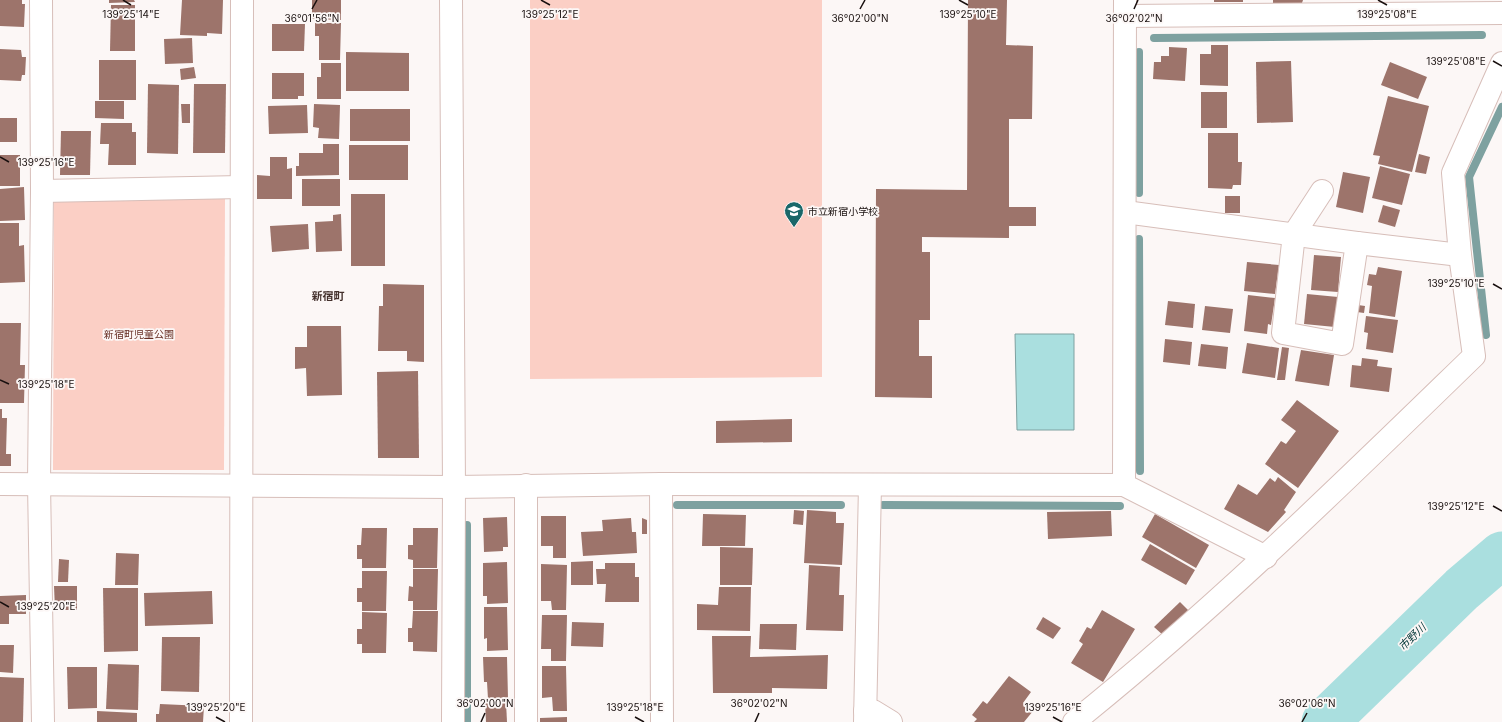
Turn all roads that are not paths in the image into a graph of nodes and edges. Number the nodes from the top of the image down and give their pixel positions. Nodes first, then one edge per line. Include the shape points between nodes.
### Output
1 (41, 0) edge
2 (242, 0) edge
3 (451, 0) edge
4 (1125, 8) edge
5 (1502, 13) edge
6 (1502, 63) edge
7 (242, 187) junction
8 (42, 190) junction
9 (1322, 191) dead end
10 (1125, 212) junction
11 (1294, 234) junction
12 (1357, 244) junction
13 (1460, 255) junction
14 (39, 483) junction
15 (0, 484) edge
16 (240, 484) junction
17 (526, 484) junction
18 (661, 484) junction
19 (870, 485) junction
20 (1124, 485) junction
21 (454, 487) junction
22 (1266, 557) junction
23 (865, 716) edge
24 (42, 722) edge
25 (241, 722) edge
26 (453, 722) edge
27 (526, 722) edge
28 (662, 722) edge
29 (891, 722) edge
30 (1074, 722) edge

1 - 8 street
2 - 7 street
3 - 21 street
4 - 5 street
4 - 10 street
6 - 13 street via 1453,173
7 - 8 street
7 - 16 street
8 - 14 street
9 - 11 street
10 - 11 street
10 - 20 street
11 - 12 street
11 - 12 street via 1283,334 1342,344
12 - 13 street
13 - 22 street via 1474,356
14 - 15 street
14 - 16 street
14 - 24 street
16 - 21 street
16 - 25 street
17 - 18 street
17 - 21 street
17 - 27 street
18 - 19 street
18 - 28 street
19 - 20 street
19 - 23 street
20 - 22 street
21 - 26 street
22 - 30 street via 1138,671
23 - 29 street via 873,710

